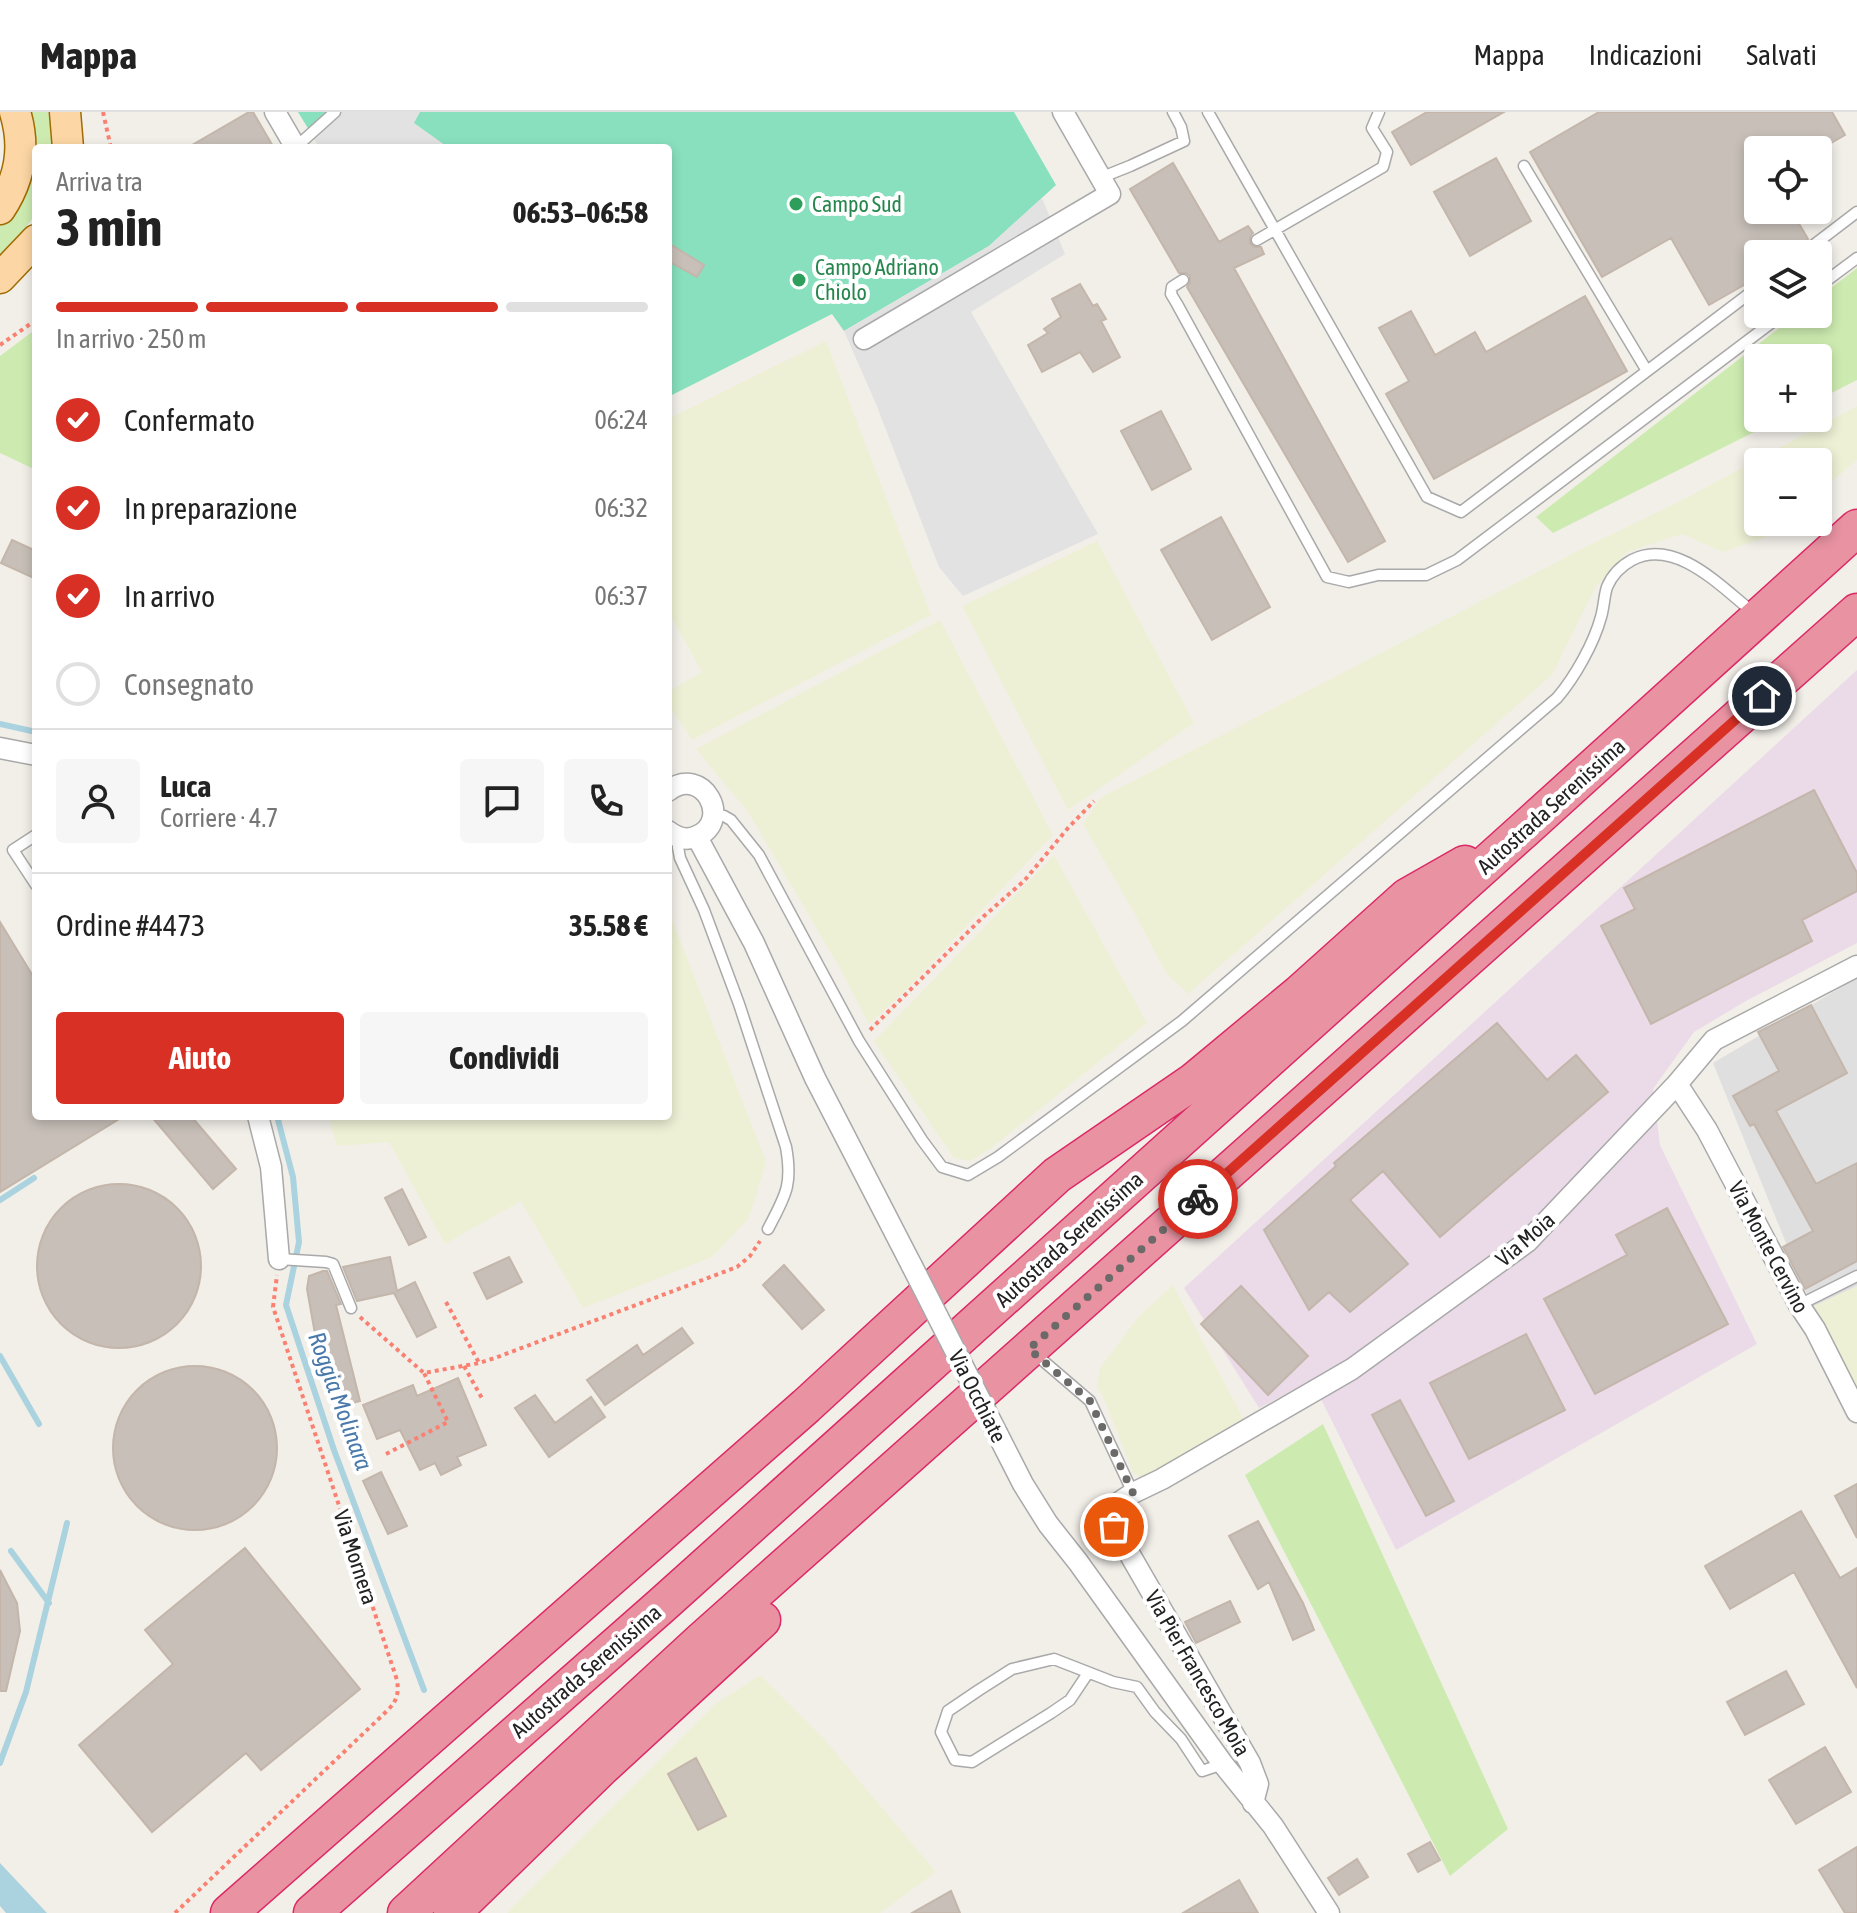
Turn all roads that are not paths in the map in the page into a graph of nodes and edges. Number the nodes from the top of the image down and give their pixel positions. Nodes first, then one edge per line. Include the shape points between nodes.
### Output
1 (15, 112) edge
2 (65, 112) edge
3 (275, 112) edge
4 (335, 112) edge
5 (1063, 112) edge
6 (1173, 112) edge
7 (1208, 112) edge
8 (1379, 112) edge
9 (68, 144) edge
10 (294, 144) edge
11 (300, 144) edge
12 (1524, 166) dead end
13 (1100, 178) junction
14 (0, 209) edge
15 (1857, 212) edge
16 (1275, 229) junction
17 (1257, 240) dead end
18 (1820, 240) edge
19 (32, 244) edge
20 (1857, 258) edge
21 (1832, 277) edge
22 (0, 278) edge
23 (1183, 280) dead end
24 (1744, 298) edge
25 (1764, 328) edge
26 (864, 339) dead end
27 (1647, 371) junction
28 (1857, 528) edge
29 (1857, 612) edge
30 (1759, 616) junction
31 (0, 748) edge
32 (32, 754) edge
33 (672, 786) edge
34 (713, 815) junction
35 (1525, 829) junction
36 (681, 835) edge
37 (32, 838) edge
38 (32, 879) edge
39 (1857, 966) edge
40 (1677, 1084) junction
41 (259, 1120) edge
42 (768, 1229) road end
43 (285, 1260) joint
44 (1857, 1276) edge
45 (1799, 1305) junction
46 (351, 1308) road end
47 (1029, 1349) junction
48 (1857, 1412) edge
49 (1133, 1493) junction
50 (1088, 1673) junction
51 (1223, 1764) junction
52 (1253, 1803) junction
53 (314, 1910) edge
54 (229, 1913) edge
55 (406, 1913) edge
56 (452, 1913) edge
57 (1329, 1913) edge

1 - 14 main road via 21,158 13,190
2 - 9 main road
3 - 10 street
4 - 11 lane
5 - 13 street
6 - 13 lane via 1184,141
7 - 16 lane
8 - 16 lane via 1372,128 1387,152 1383,167
12 - 27 lane
13 - 26 street via 1110,194
15 - 18 lane
16 - 17 lane
16 - 27 lane via 1427,497 1461,512
19 - 22 main road
20 - 21 lane
23 - 25 lane via 1171,294 1327,577 1349,582 1378,575 1426,575 1457,560
24 - 27 lane
28 - 30 highway, Autostrada Serenissima
29 - 47 highway
30 - 34 lane via 1679,558 1659,553 1628,562 1608,586 1597,629 1557,698 1182,1021 968,1175 942,1167 922,1140 859,1041 759,855 731,820
30 - 35 highway, Autostrada Serenissima
31 - 32 street
33 - 34 street via 698,786 710,798
34 - 36 street via 708,828
35 - 53 highway, Autostrada Serenissima via 662,1605
35 - 54 highway via 1407,897 1194,1081 1057,1175 806,1406
36 - 42 lane via 680,858 739,1004 786,1147 787,1192
36 - 51 street, Via Occhiate, bridge via 754,943 815,1078 1023,1484
37 - 38 lane via 13,850
39 - 40 street, Via Moia via 1714,1040
40 - 45 street, Via Monte Cervino via 1707,1130
40 - 49 street, Via Moia via 1527,1242 1352,1369
41 - 43 street
43 - 46 lane via 333,1264
44 - 45 lane
45 - 48 street, Via Monte Cervino
47 - 49 lane via 1090,1401
47 - 55 highway
47 - 56 highway via 920,1478 611,1758
49 - 52 street, Via Pier Francesco Moia via 1118,1503 1114,1527 1250,1763 1258,1784
50 - 50 lane via 1054,1659 1012,1669 979,1690 948,1711 941,1732 955,1760 972,1762 1051,1713 1070,1700
50 - 51 lane via 1137,1687 1202,1771
51 - 52 street, Via Occhiate
52 - 57 street, Via Occhiate

